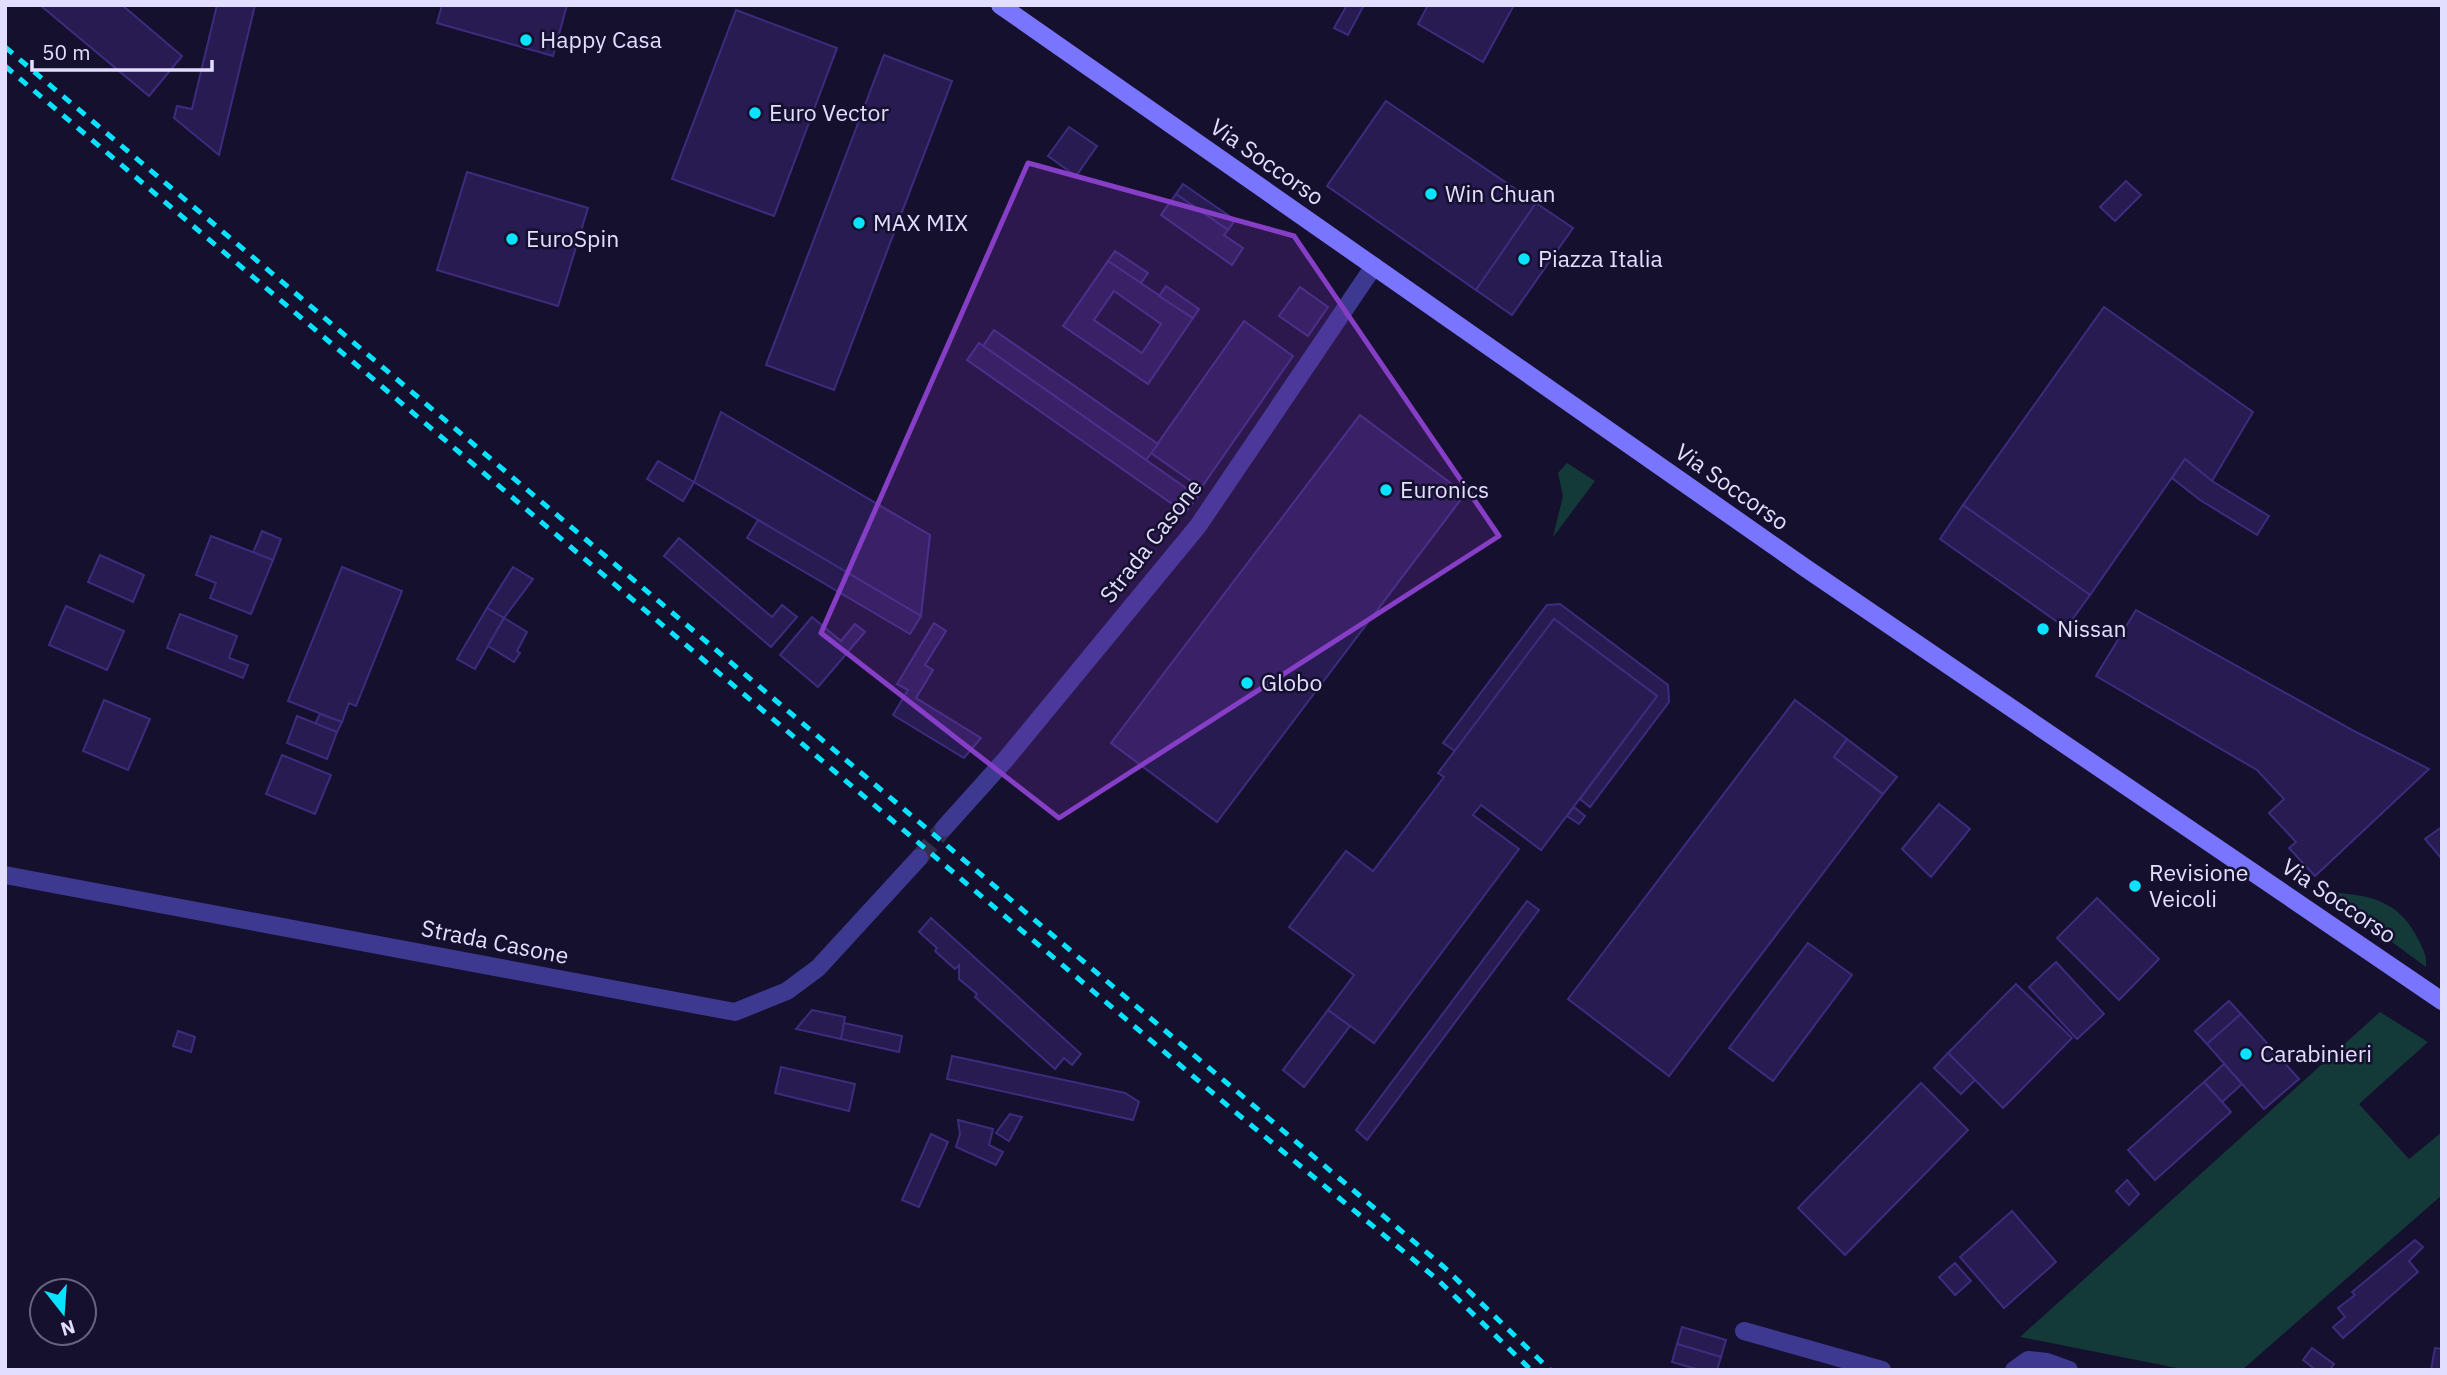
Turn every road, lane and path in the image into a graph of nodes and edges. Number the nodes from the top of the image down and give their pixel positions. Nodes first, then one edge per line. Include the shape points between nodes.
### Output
1 (1000, 5) edge
2 (1374, 266) junction
3 (944, 828) tunnel mouth
4 (919, 858) tunnel mouth
5 (5, 875) edge
6 (2442, 1001) edge
7 (1744, 1331) dead end
8 (1882, 1370) edge
9 (2014, 1370) edge
10 (2069, 1370) edge

1 - 2 main road, Via Soccorso
2 - 3 street, Strada Casone via 1198,526
2 - 6 main road, Via Soccorso via 1807,569
4 - 5 street, Strada Casone via 818,968 787,991 735,1012
7 - 8 street
9 - 10 street via 2028,1360

